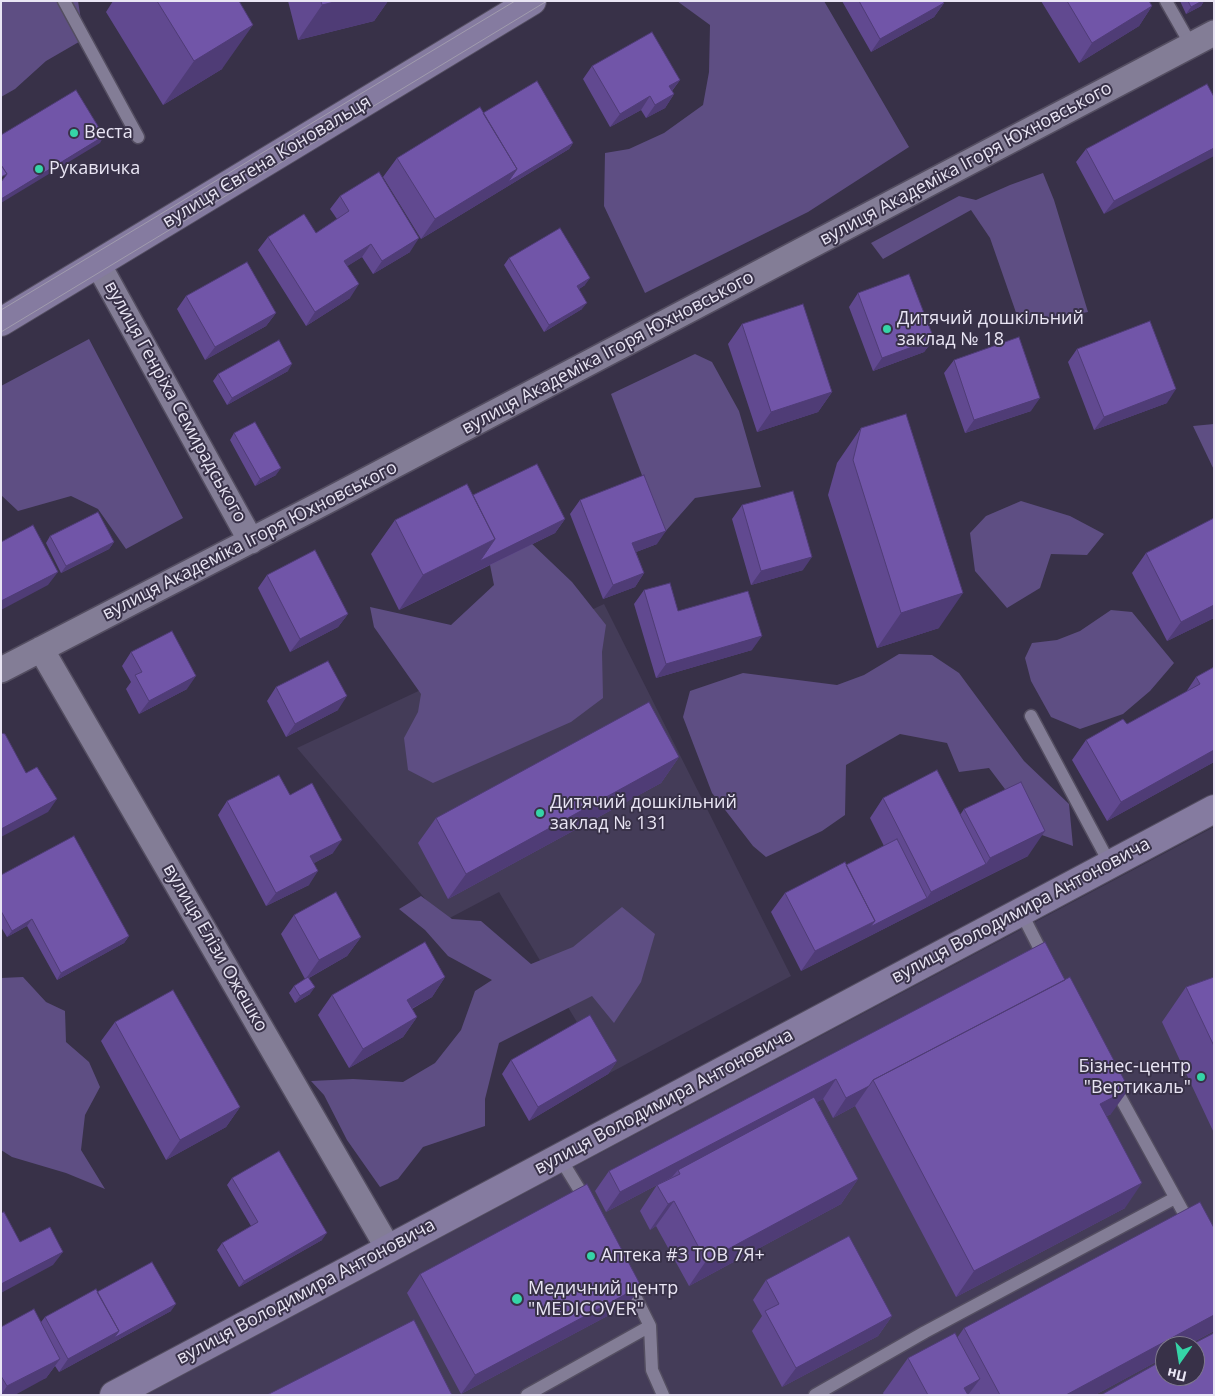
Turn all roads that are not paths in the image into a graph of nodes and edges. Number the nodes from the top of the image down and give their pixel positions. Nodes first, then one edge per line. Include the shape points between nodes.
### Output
1 (64, 1) edge
2 (532, 1) edge
3 (1166, 1) edge
4 (1214, 33) edge
5 (1191, 45) junction
6 (138, 137) dead end
7 (98, 264) junction
8 (1, 322) edge
9 (251, 541) junction
10 (41, 649) junction
11 (1, 670) edge
12 (1031, 716) dead end
13 (1214, 808) edge
14 (1110, 864) junction
15 (1021, 912) junction
16 (1053, 974) edge
17 (1109, 1077) edge
18 (560, 1158) junction
19 (1175, 1198) junction
20 (593, 1214) edge
21 (1198, 1238) edge
22 (388, 1248) junction
23 (619, 1266) edge
24 (650, 1326) junction
25 (114, 1395) edge
26 (527, 1395) edge
27 (662, 1395) edge
28 (814, 1395) edge

1 - 6 lane
2 - 7 main road, вулиця Євгена Коновальця
3 - 5 lane
4 - 5 street, вулиця Академіка Ігоря Юхновського
5 - 9 street, вулиця Академіка Ігоря Юхновського
7 - 8 main road, вулиця Євгена Коновальця
7 - 9 street, вулиця Генріха Семирадського
9 - 10 street, вулиця Академіка Ігоря Юхновського
10 - 11 street, вулиця Академіка Ігоря Юхновського
10 - 22 street, вулиця Елізи Ожешко
12 - 14 lane
13 - 14 main road, вулиця Володимира Антоновича
14 - 15 main road, вулиця Володимира Антоновича
15 - 16 lane
15 - 18 main road, вулиця Володимира Антоновича
17 - 19 lane
18 - 20 lane
18 - 22 main road, вулиця Володимира Антоновича
19 - 21 lane
19 - 28 lane
22 - 25 main road, вулиця Володимира Антоновича
23 - 24 lane
24 - 26 lane
24 - 27 lane via 652,1370

